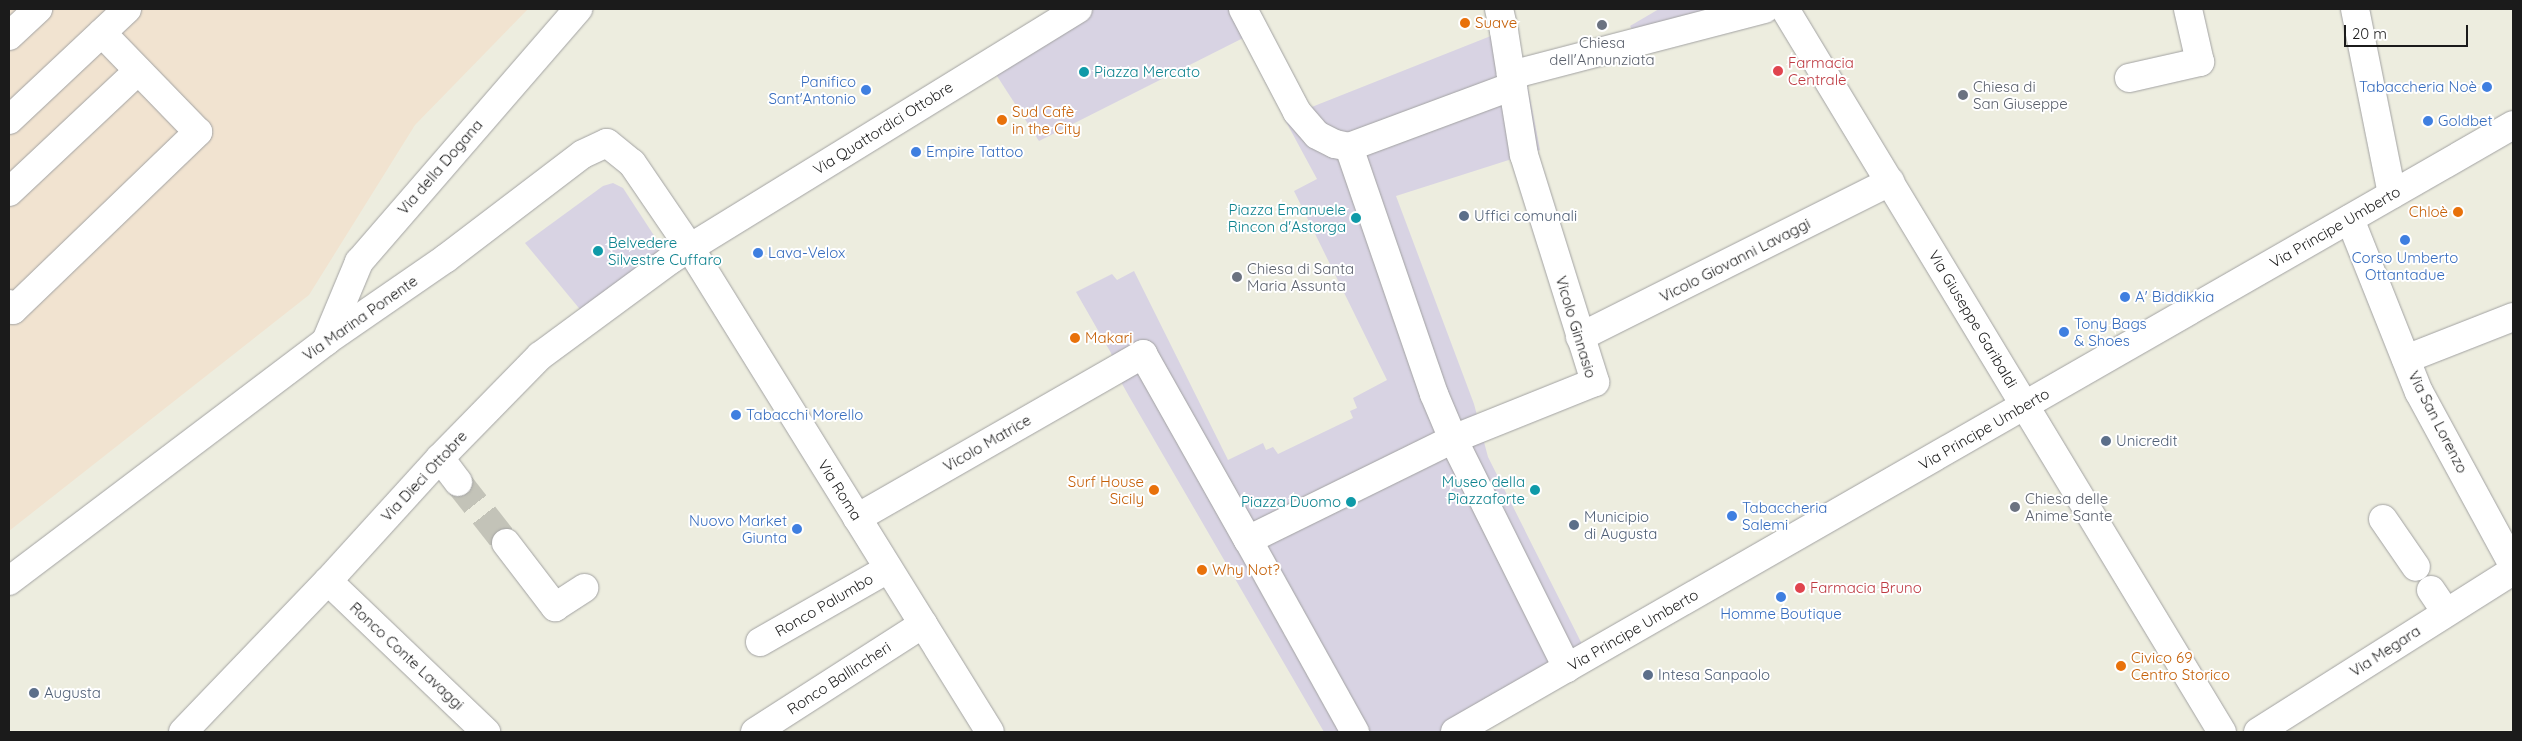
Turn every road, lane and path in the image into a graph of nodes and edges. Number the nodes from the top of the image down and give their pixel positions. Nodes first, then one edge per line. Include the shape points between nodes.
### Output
1 (38, 9) edge
2 (127, 9) edge
3 (578, 9) edge
4 (1078, 9) edge
5 (1244, 9) edge
6 (1765, 9) edge
7 (1785, 9) edge
8 (2188, 9) edge
9 (2355, 9) edge
10 (1502, 20) edge
11 (102, 33) junction
12 (9, 36) edge
13 (138, 71) junction
14 (1516, 78) junction
15 (2128, 78) dead end
16 (9, 120) edge
17 (2513, 125) edge
18 (1349, 147) junction
19 (1890, 182) junction
20 (9, 192) edge
21 (2392, 194) junction
22 (2350, 219) junction
23 (690, 248) junction
24 (9, 304) edge
25 (2513, 317) edge
26 (1580, 337) junction
27 (326, 340) junction
28 (2406, 359) junction
29 (2025, 405) junction
30 (1453, 439) junction
31 (440, 458) junction
32 (458, 482) tunnel mouth
33 (857, 518) junction
34 (2383, 518) dead end
35 (1248, 540) junction
36 (506, 543) tunnel mouth
37 (2513, 565) edge
38 (2416, 567) dead end
39 (888, 569) junction
40 (2513, 571) edge
41 (9, 580) edge
42 (328, 581) junction
43 (584, 588) dead end
44 (923, 624) junction
45 (760, 642) dead end
46 (1567, 668) junction
47 (183, 732) edge
48 (486, 732) edge
49 (756, 732) edge
50 (990, 732) edge
51 (1355, 732) edge
52 (1455, 732) edge
53 (2222, 732) edge
54 (2258, 732) edge

1 - 12 street
2 - 11 street
3 - 27 street, Via della Dogana via 359,262
4 - 23 street, Via Quattordici Ottobre
5 - 18 street via 1297,112 1317,135
6 - 14 street
7 - 19 street, Via Giuseppe Garibaldi
8 - 15 street via 2200,62
9 - 21 street
10 - 14 street, Vicolo Ginnasio
11 - 13 street
11 - 16 street
13 - 20 street
13 - 24 street via 198,132 13,310
14 - 18 street
14 - 26 street, Vicolo Ginnasio via 1524,155
17 - 21 street, Via Principe Umberto
18 - 30 street via 1434,394
19 - 26 street, Vicolo Giovanni Lavaggi
19 - 29 street, Via Giuseppe Garibaldi
21 - 22 street, Via Principe Umberto
22 - 28 street, Via San Lorenzo
22 - 29 street, Via Principe Umberto
23 - 27 street, Via Marina Ponente via 632,164 606,143 583,154 445,259
23 - 31 street, Via Dieci Ottobre via 540,356
23 - 33 street, Via Roma
25 - 28 street
26 - 30 street, Vicolo Ginnasio via 1595,382
27 - 41 street, Via Marina Ponente
28 - 37 street, Via San Lorenzo via 2419,392
29 - 46 street, Via Principe Umberto
29 - 53 street, Via Giuseppe Garibaldi
30 - 35 street
30 - 46 street
31 - 32 street
31 - 42 street, Via Dieci Ottobre
33 - 35 street, Vicolo Matrice via 1143,354
33 - 39 street, Via Roma
34 - 38 street
35 - 51 street
36 - 43 street via 556,607
39 - 44 street, Via Roma
39 - 45 street, Ronco Palumbo
40 - 54 street, Via Megara via 2439,601
42 - 47 street, Via Dieci Ottobre
42 - 48 street, Ronco Conte Lavaggi
44 - 49 street, Ronco Ballincheri
44 - 50 street, Via Roma
46 - 52 street, Via Principe Umberto

